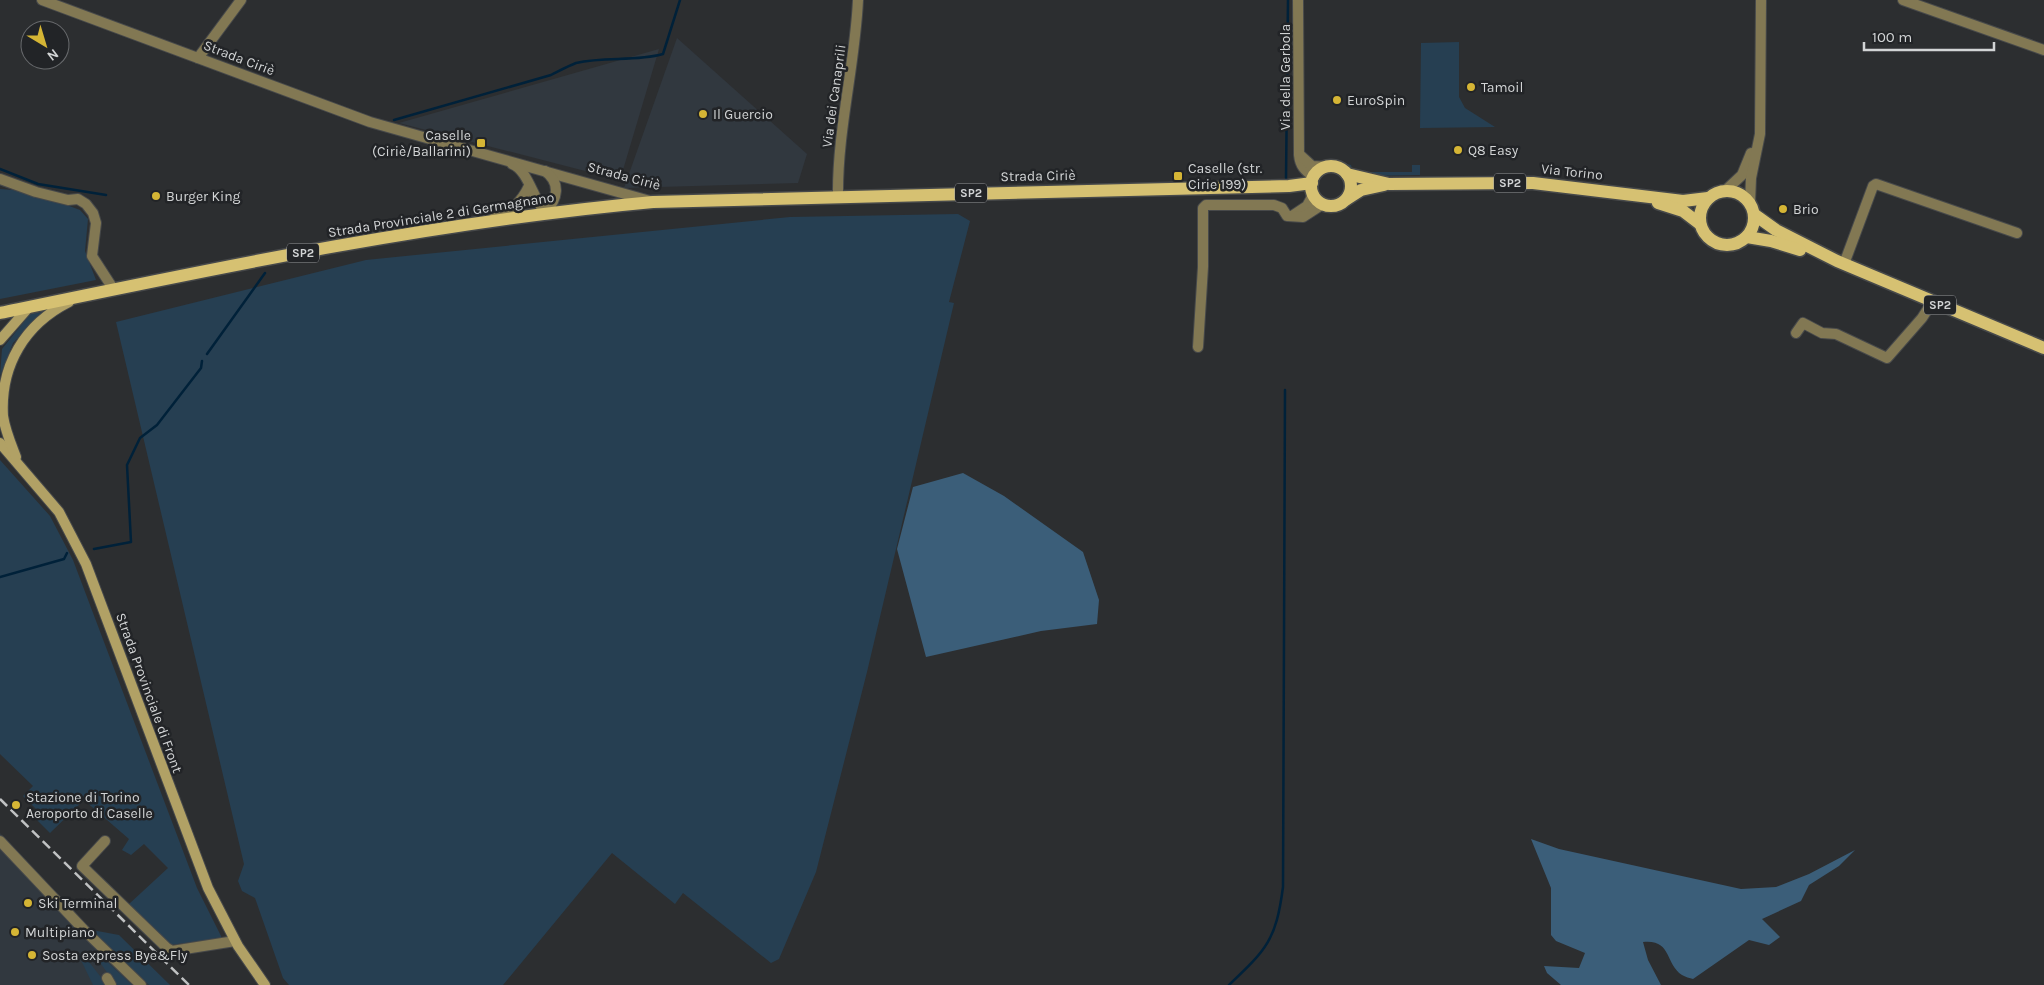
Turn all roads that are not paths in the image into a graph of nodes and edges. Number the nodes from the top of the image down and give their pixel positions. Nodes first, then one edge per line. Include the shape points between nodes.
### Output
1 (42, 0) edge
2 (242, 0) edge
3 (858, 0) edge
4 (1298, 0) edge
5 (1761, 0) edge
6 (1903, 0) edge
7 (2044, 50) edge
8 (198, 58) junction
9 (1760, 134) junction
10 (490, 155) junction
11 (1299, 155) junction
12 (1330, 167) junction
13 (542, 169) junction
14 (1347, 174) junction
15 (0, 179) edge
16 (1389, 184) junction
17 (529, 186) junction
18 (1315, 190) junction
19 (1726, 190) junction
20 (1631, 194) junction
21 (838, 197) junction
22 (1347, 198) junction
23 (1708, 198) junction
24 (653, 202) junction
25 (1752, 209) junction
26 (545, 212) junction
27 (482, 222) junction
28 (1700, 224) junction
29 (2016, 233) dead end
30 (1746, 237) junction
31 (1840, 262) junction
32 (114, 290) junction
33 (78, 297) junction
34 (1933, 301) junction
35 (29, 307) junction
36 (0, 313) edge
37 (1796, 333) dead end
38 (0, 340) edge
39 (1198, 347) dead end
40 (2044, 348) edge
41 (0, 443) edge
42 (0, 449) edge
43 (19, 465) junction
44 (0, 841) edge
45 (105, 841) dead end
46 (236, 941) junction
47 (141, 985) edge
48 (266, 985) edge

1 - 8 street, Strada Ciriè
2 - 8 street
3 - 21 street, Via dei Canaprili via 856,43 838,171
4 - 11 street, Via della Gerbola
5 - 9 street
6 - 7 street
8 - 10 street, Strada Ciriè via 382,126
9 - 19 street via 1742,175
9 - 25 street via 1751,178
10 - 13 street, Strada Ciriè
10 - 17 street via 517,166
11 - 12 street via 1312,166
11 - 18 street
12 - 14 main road
12 - 18 main road via 1323,168
13 - 24 street, Strada Ciriè
13 - 26 street via 554,180 557,188 556,198
14 - 16 main road, Via Torino / SP2
14 - 22 main road via 1351,186
15 - 32 street via 36,192 68,200 78,199 86,204 96,223 92,256
16 - 20 main road, Via Torino / SP2 via 1533,182
16 - 22 main road, Via Torino / SP2 via 1361,190
17 - 26 street
17 - 27 street via 510,211
18 - 21 main road, Strada Ciriè / SP2 via 1289,186
18 - 22 main road via 1336,206
18 - 39 street via 1307,206 1292,216 1287,216 1282,208 1274,205 1206,205 1203,208
19 - 23 main road
19 - 25 main road via 1736,192
20 - 23 main road, Via Torino via 1683,200
20 - 28 main road, Via Torino via 1683,212
21 - 24 main road, Strada Ciriè / SP2
23 - 28 main road via 1702,206
24 - 26 main road, Strada Provinciale 2 di Germagnano / SP2
25 - 30 main road via 1754,223
25 - 31 main road via 1776,230
26 - 27 main road, Strada Provinciale 2 di Germagnano / SP2
27 - 32 main road, Strada Provinciale 2 di Germagnano / SP2 via 166,277
28 - 30 main road via 1708,238 1723,245 1732,245
29 - 31 street via 1876,184
30 - 31 main road via 1771,241
31 - 34 main road, SP2
32 - 33 main road, Strada Provinciale 2 di Germagnano / SP2
33 - 35 main road, Strada Provinciale 2 di Germagnano / SP2
33 - 43 main road via 53,310 33,326 8,364 2,388 3,417
34 - 37 street via 1887,358 1836,334 1822,333 1803,323
34 - 40 main road, SP2
35 - 36 main road, Strada Provinciale 2 di Germagnano / SP2
35 - 38 main road
41 - 43 main road
42 - 43 main road
43 - 46 main road, Strada Provinciale di Front via 59,512 86,564 208,888
44 - 47 street
45 - 46 street via 82,866 167,948 172,951
46 - 48 main road, Strada Provinciale di Front

